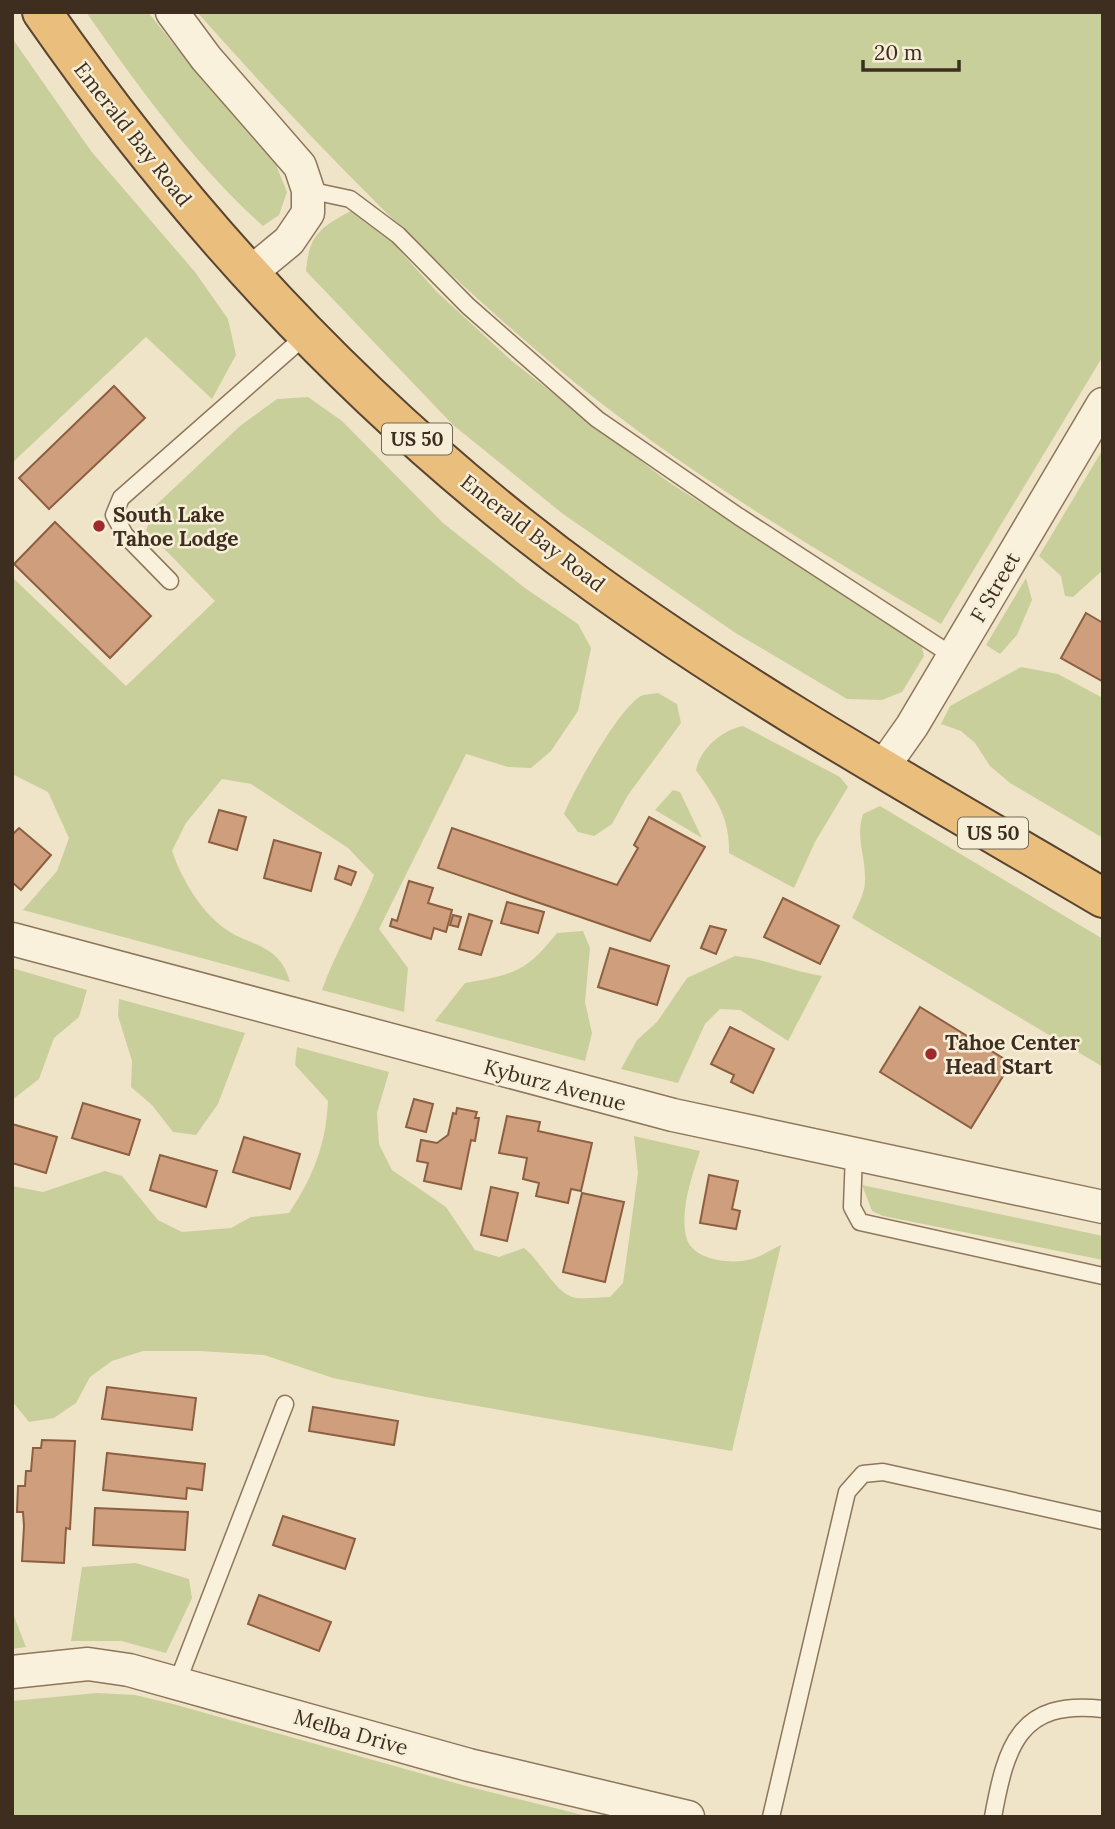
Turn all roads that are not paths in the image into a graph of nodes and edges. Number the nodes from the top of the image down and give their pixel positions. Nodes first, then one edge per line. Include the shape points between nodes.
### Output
1 (42, 12) edge
2 (172, 12) edge
3 (308, 190) junction
4 (248, 274) junction
5 (305, 336) junction
6 (1103, 404) edge
7 (170, 581) dead end
8 (953, 656) junction
9 (883, 767) junction
10 (1103, 898) edge
11 (12, 939) edge
12 (854, 1154) junction
13 (1103, 1207) edge
14 (1103, 1276) edge
15 (285, 1404) dead end
16 (1103, 1521) edge
17 (12, 1672) edge
18 (177, 1684) junction
19 (1103, 1709) edge
20 (688, 1817) edge
21 (771, 1817) edge
22 (993, 1817) edge

1 - 4 highway, Emerald Bay Road / US 50 via 125,126
2 - 3 street via 300,166
3 - 4 street via 308,213 302,223 289,241
3 - 8 lane via 351,199 398,235 468,306 597,419
4 - 5 highway, Emerald Bay Road / US 50
5 - 7 lane via 121,498 114,515 125,535
5 - 9 highway, Emerald Bay Road / US 50 via 457,474 587,577 686,646
6 - 8 street, F Street
8 - 9 street, F Street
9 - 10 highway, Emerald Bay Road / US 50
11 - 12 street, Kyburz Avenue via 590,1095
12 - 13 street, Kyburz Avenue
12 - 14 lane via 852,1207 860,1222
15 - 18 lane
16 - 21 lane via 883,1472 863,1474 847,1492
17 - 18 street, Melba Drive via 88,1664
18 - 20 street, Melba Drive via 469,1765
19 - 22 lane via 1063,1707 1035,1718 1017,1737 1000,1777

